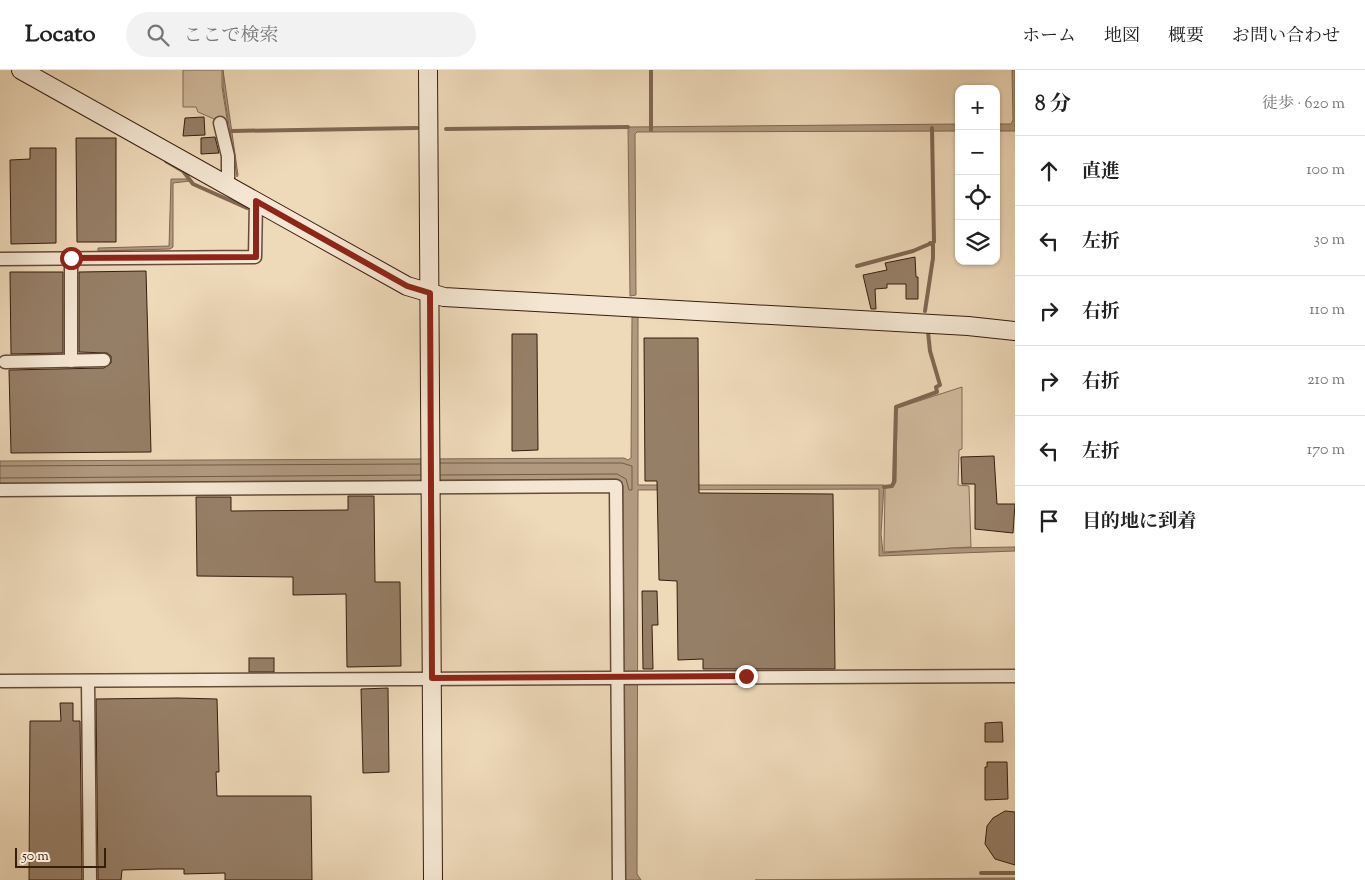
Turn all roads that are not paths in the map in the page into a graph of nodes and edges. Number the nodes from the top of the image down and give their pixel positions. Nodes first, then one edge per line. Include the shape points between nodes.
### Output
1 (21, 70) edge
2 (428, 70) edge
3 (220, 123) dead end
4 (228, 186) junction
5 (256, 201) junction
6 (71, 258) junction
7 (0, 259) edge
8 (430, 293) junction
9 (1015, 331) edge
10 (104, 360) dead end
11 (71, 361) junction
12 (5, 362) dead end
13 (431, 484) junction
14 (0, 490) edge
15 (1015, 676) edge
16 (618, 677) junction
17 (432, 678) junction
18 (0, 681) edge
19 (88, 681) junction
20 (90, 880) edge
21 (433, 880) edge
22 (619, 880) edge

1 - 4 street
2 - 8 street
3 - 4 street via 228,156
4 - 5 street
5 - 6 street via 256,257
5 - 8 street via 407,286
6 - 7 street
6 - 11 street
8 - 9 street via 458,298
8 - 13 street
10 - 11 street
11 - 12 street
13 - 14 street
13 - 16 street via 616,486
13 - 17 street
15 - 16 street
16 - 17 street
16 - 22 street
17 - 19 street
17 - 21 street
18 - 19 street
19 - 20 street

